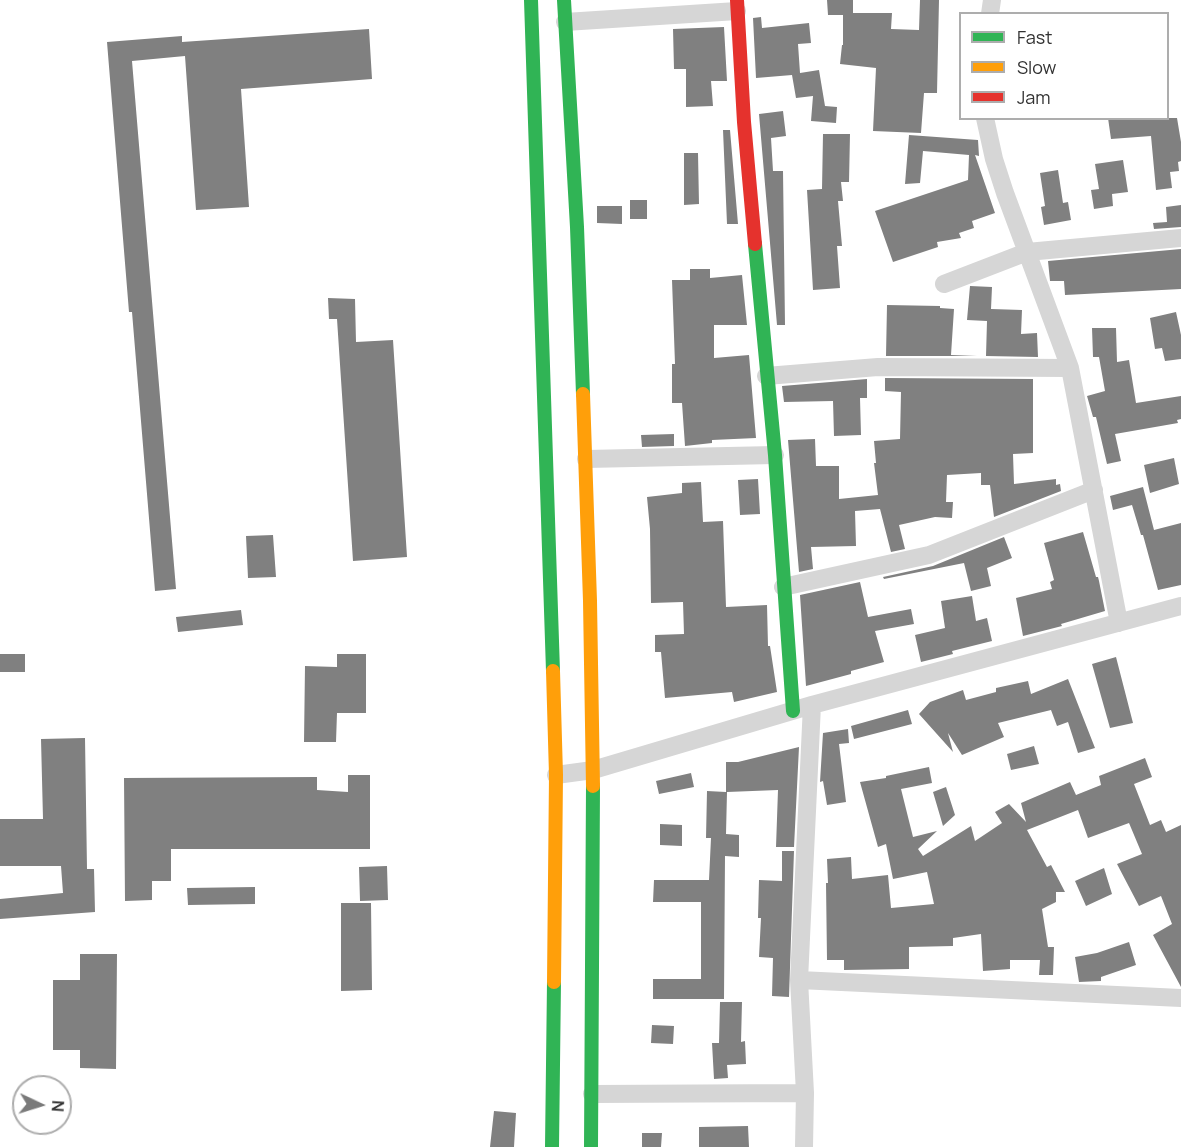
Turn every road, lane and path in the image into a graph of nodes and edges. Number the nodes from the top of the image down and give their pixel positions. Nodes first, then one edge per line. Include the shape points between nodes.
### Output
1 (531, 0) edge
2 (564, 0) edge
3 (737, 6) edge
4 (565, 22) junction
5 (985, 120) edge
6 (1181, 238) edge
7 (1027, 252) junction
8 (944, 284) dead end
9 (1070, 368) junction
10 (766, 376) junction
11 (775, 455) junction
12 (586, 459) junction
13 (1094, 490) junction
14 (783, 587) junction
15 (1181, 606) edge
16 (1119, 623) junction
17 (812, 705) junction
18 (793, 711) junction
19 (593, 770) junction
20 (556, 775) junction
21 (799, 980) junction
22 (1181, 998) edge
23 (805, 1093) junction
24 (592, 1094) junction
25 (552, 1147) edge
26 (591, 1147) edge
27 (804, 1147) edge

1 - 20 street
2 - 4 street
3 - 4 street
3 - 10 street
4 - 12 street
5 - 7 street via 994,159
6 - 7 street
7 - 8 street
7 - 9 street
9 - 10 street via 878,367
9 - 13 street
10 - 11 street
11 - 12 street
11 - 14 street
12 - 19 street
13 - 14 street via 929,555
13 - 16 street
14 - 18 street
15 - 16 street
16 - 17 street
17 - 18 street
17 - 21 street
18 - 19 street
19 - 20 street
19 - 24 street
20 - 25 street
21 - 22 street
21 - 23 street
23 - 24 street
23 - 27 street
24 - 26 street

